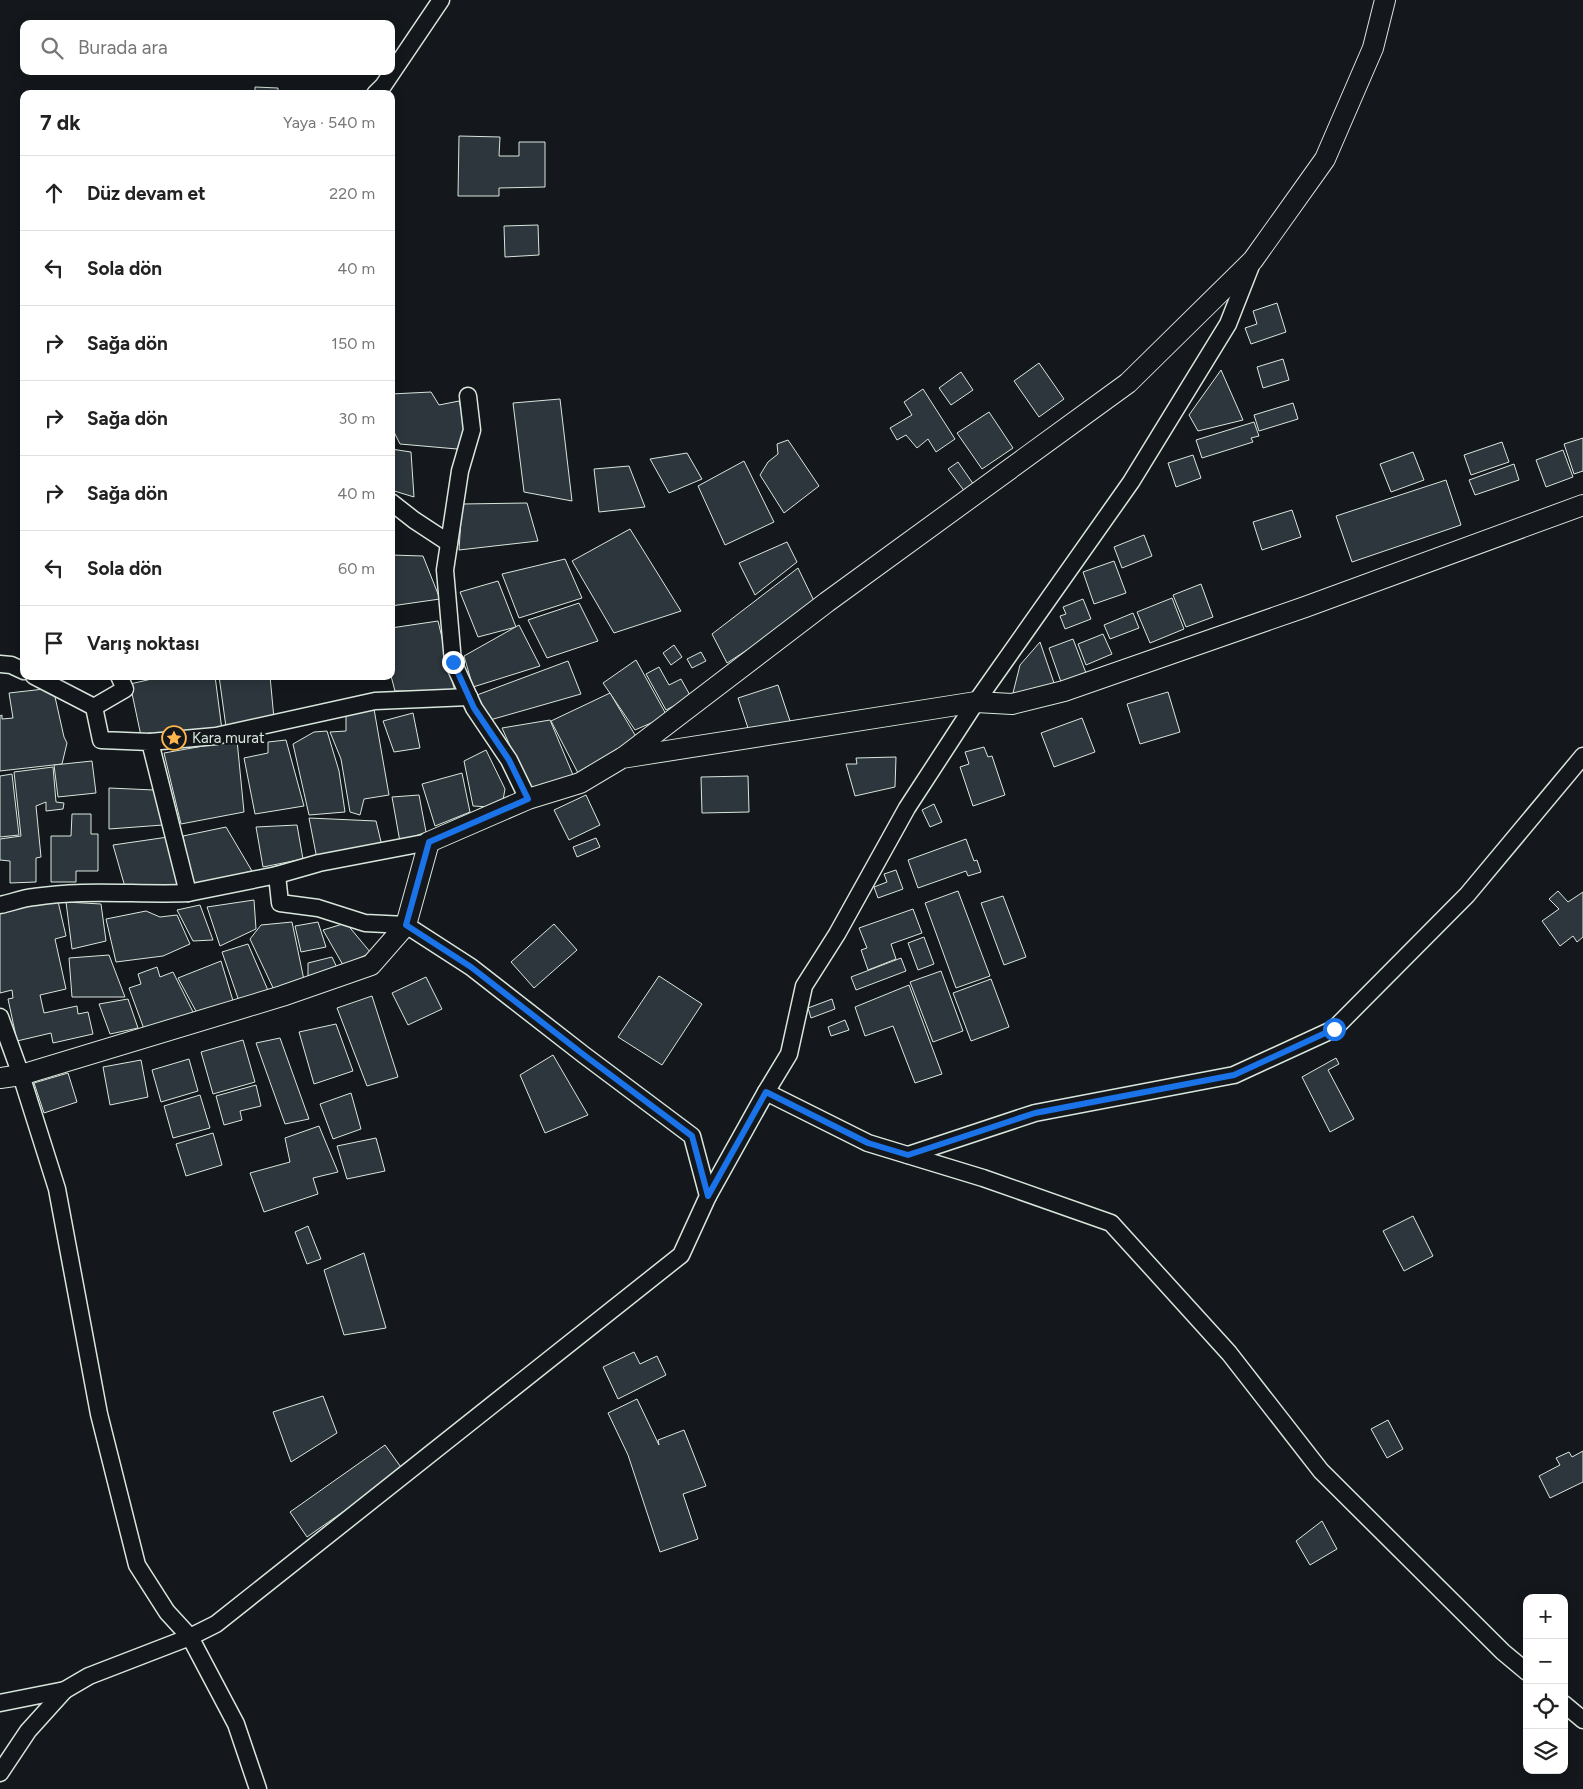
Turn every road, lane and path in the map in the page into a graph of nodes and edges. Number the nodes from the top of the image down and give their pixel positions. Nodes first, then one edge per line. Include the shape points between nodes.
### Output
1 (441, 0) edge
2 (1385, 0) edge
3 (395, 67) edge
4 (390, 75) edge
5 (378, 90) edge
6 (1253, 260) junction
7 (468, 396) dead end
8 (395, 505) edge
9 (1583, 505) edge
10 (449, 543) junction
11 (0, 664) edge
12 (20, 669) edge
13 (42, 680) edge
14 (121, 680) edge
15 (469, 697) junction
16 (976, 702) junction
17 (94, 706) junction
18 (150, 742) junction
19 (1583, 756) edge
20 (622, 758) junction
21 (528, 799) junction
22 (429, 842) junction
23 (277, 875) junction
24 (188, 893) junction
25 (0, 905) edge
26 (406, 925) junction
27 (0, 1017) edge
28 (21, 1075) junction
29 (0, 1078) edge
30 (766, 1092) junction
31 (908, 1155) junction
32 (708, 1196) junction
33 (190, 1637) junction
34 (1523, 1669) edge
35 (65, 1690) junction
36 (0, 1703) edge
37 (1568, 1707) edge
38 (1583, 1720) edge
39 (0, 1773) edge
40 (258, 1789) edge

1 - 3 street
2 - 6 street via 1374,48 1325,159
4 - 5 street
6 - 16 street via 1228,324 1131,482
6 - 20 street via 1128,383 835,596
7 - 10 street via 472,430 460,471
8 - 10 street
9 - 16 street via 1064,691 1012,704
10 - 15 street via 445,570 453,662
11 - 12 street
13 - 17 street
14 - 17 street via 125,690
15 - 18 street via 375,701 216,736
15 - 21 street via 509,760
16 - 20 street
16 - 30 street via 907,808 837,934 804,986 789,1054
17 - 18 street via 101,740
18 - 24 street
19 - 31 street via 1467,895 1334,1029 1234,1075 1035,1113
20 - 21 street via 580,782
21 - 22 street
22 - 23 street via 319,863
22 - 26 street
23 - 24 street
23 - 26 street via 280,903 318,908 365,923
24 - 25 street via 69,894 33,897
26 - 28 street via 371,964 282,996
26 - 32 street via 471,967 692,1136
27 - 28 street
28 - 29 street
28 - 33 street via 57,1189 99,1414 137,1565 167,1612
30 - 31 street via 868,1143
30 - 32 street
31 - 34 street via 1110,1223 1229,1352 1321,1471
32 - 33 street via 680,1255 216,1624
33 - 35 street via 89,1676
33 - 40 street via 236,1724
35 - 36 street
35 - 39 street via 28,1731
37 - 38 street

